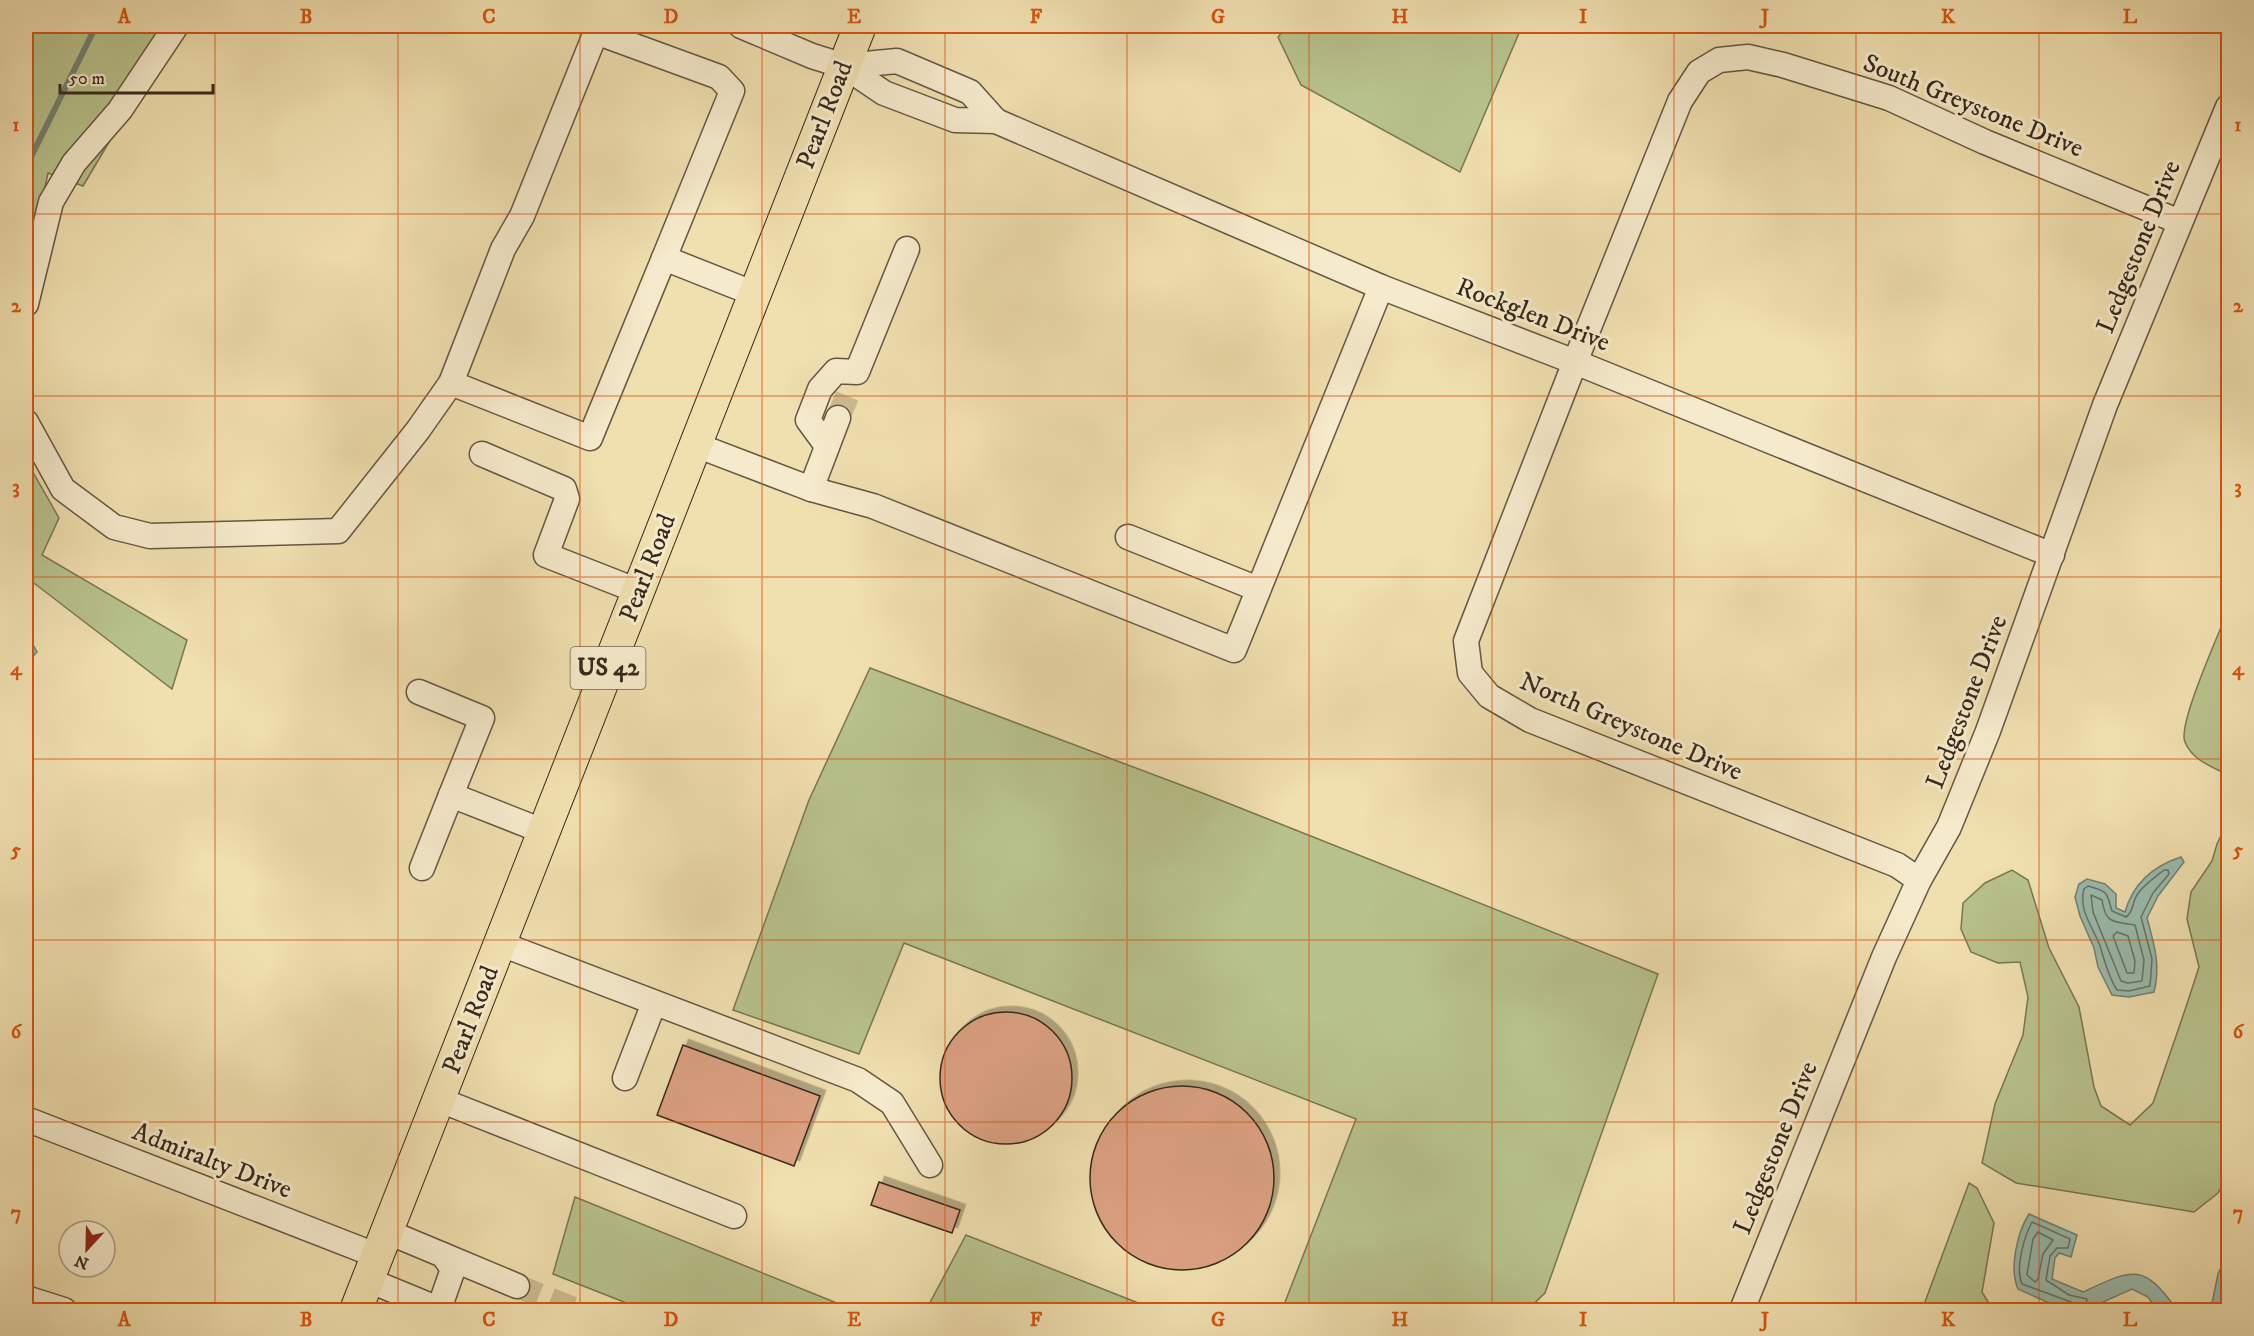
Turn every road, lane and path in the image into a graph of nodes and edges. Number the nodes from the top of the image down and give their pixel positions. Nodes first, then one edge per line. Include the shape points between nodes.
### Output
1 (176, 26) edge
2 (741, 26) edge
3 (860, 26) edge
4 (844, 66) junction
5 (2229, 107) edge
6 (996, 121) junction
7 (2180, 222) junction
8 (907, 249) dead end
9 (664, 258) junction
10 (1381, 287) junction
11 (755, 294) junction
12 (26, 304) edge
13 (1575, 362) junction
14 (450, 383) junction
15 (838, 418) tunnel mouth
16 (26, 422) edge
17 (696, 445) junction
18 (827, 446) junction
19 (482, 454) dead end
20 (811, 489) junction
21 (1128, 537) dead end
22 (2052, 555) junction
23 (1258, 588) junction
24 (638, 591) junction
25 (419, 692) dead end
26 (451, 795) junction
27 (544, 832) junction
28 (422, 868) dead end
29 (1919, 880) junction
30 (501, 944) junction
31 (654, 1003) junction
32 (625, 1078) dead end
33 (440, 1100) junction
34 (26, 1119) edge
35 (930, 1165) dead end
36 (734, 1216) dead end
37 (443, 1255) junction
38 (378, 1256) junction
39 (517, 1286) tunnel mouth
40 (26, 1298) edge
41 (440, 1310) edge
42 (64, 1311) edge
43 (356, 1311) edge
44 (1742, 1311) edge

1 - 12 street via 120,110 74,163 51,202
2 - 4 street
3 - 4 main road, Pearl Road / US 42
4 - 6 street, Rockglen Drive via 884,93 955,120
4 - 6 street, Rockglen Drive via 897,61 970,92
4 - 11 main road, Pearl Road / US 42
5 - 7 street, Ledgestone Drive
6 - 10 street, Rockglen Drive
7 - 13 street, South Greystone Drive via 1889,98 1748,57 1719,60 1699,72 1680,101
7 - 22 street, Ledgestone Drive via 2105,405
8 - 18 street via 852,383 836,371 820,390 808,420
9 - 11 street
9 - 14 street via 590,438
9 - 14 street via 732,91 719,76 596,32 522,216 502,249
10 - 13 street, Rockglen Drive
10 - 23 street
11 - 17 main road, Pearl Road / US 42
13 - 22 street, Rockglen Drive
13 - 29 street, North Greystone Drive via 1466,641 1470,673 1489,696 1530,720 1897,865
14 - 16 street via 338,531 150,536 114,527 63,489
15 - 18 street
17 - 20 street
17 - 24 main road, Pearl Road / US 42
18 - 20 street
19 - 24 street via 564,489 567,499 546,555
20 - 23 street via 873,506 1234,650
21 - 23 street
22 - 29 street, Ledgestone Drive via 1989,732 1949,827
24 - 27 main road, Pearl Road / US 42
25 - 26 street via 482,718
26 - 27 street
26 - 28 street
27 - 30 main road, Pearl Road / US 42
29 - 44 street, Ledgestone Drive via 1884,957
30 - 31 street
30 - 33 main road, Pearl Road / US 42
31 - 32 street
31 - 35 street via 858,1080 892,1103
33 - 36 street
33 - 38 main road, Pearl Road / US 42
34 - 38 street, Admiralty Drive
37 - 38 street
37 - 39 street
37 - 41 street via 453,1269
38 - 41 street
38 - 43 main road, Pearl Road / US 42
40 - 42 street

